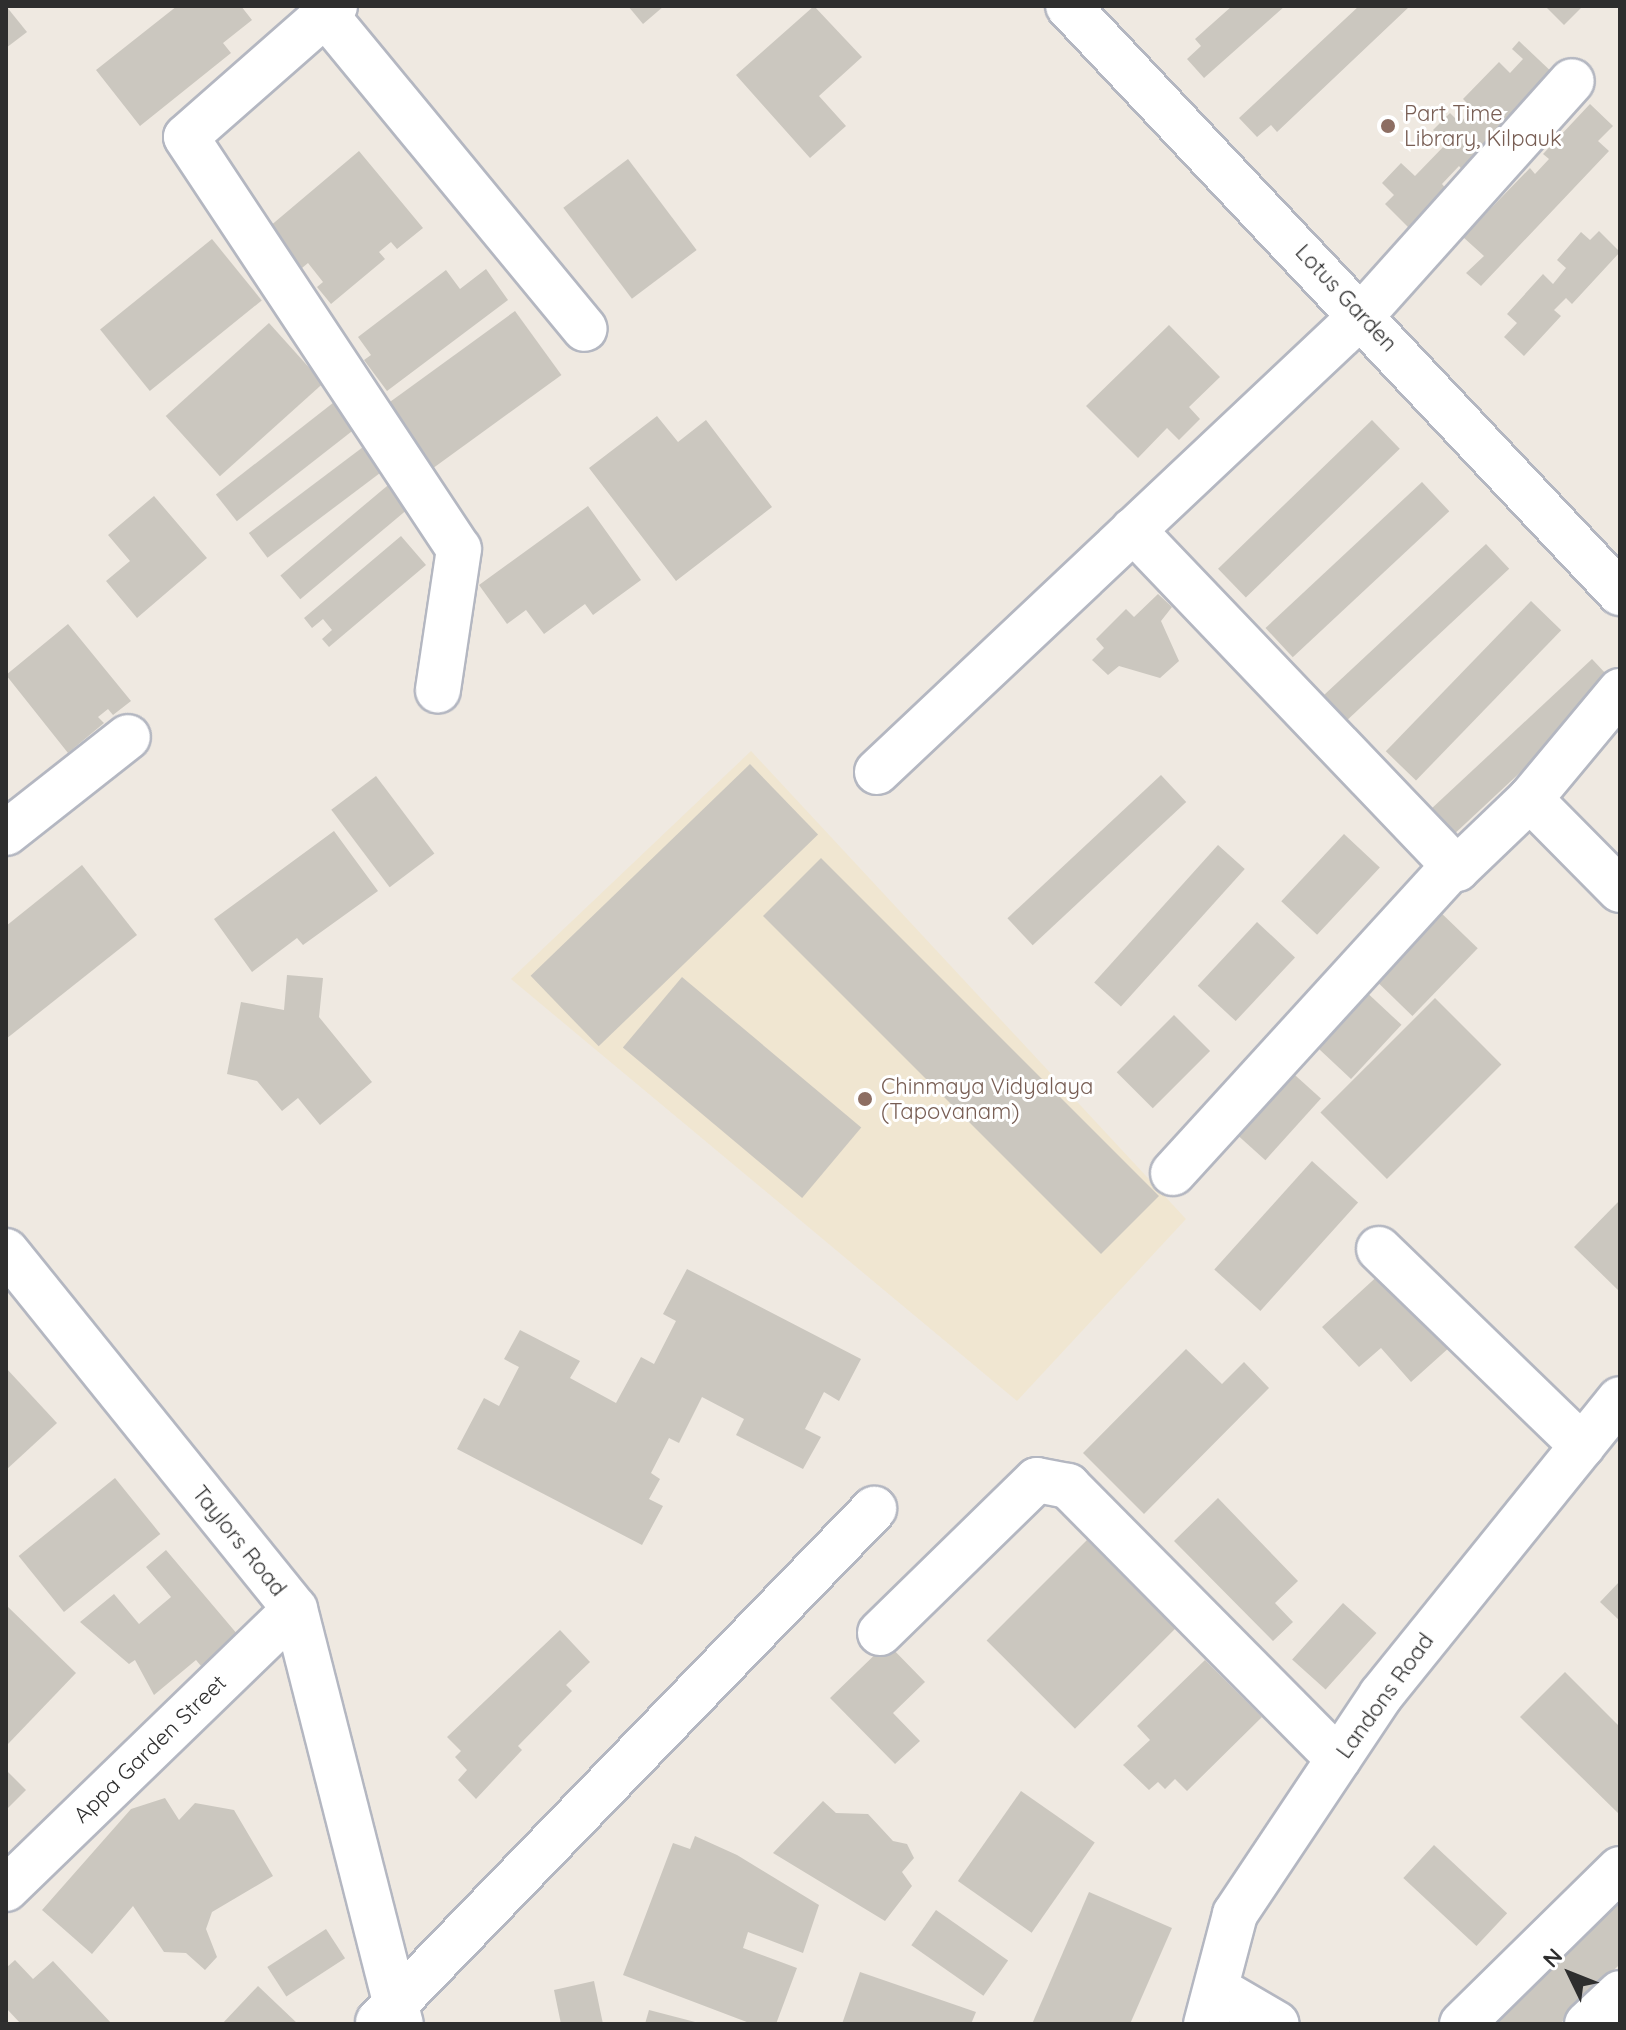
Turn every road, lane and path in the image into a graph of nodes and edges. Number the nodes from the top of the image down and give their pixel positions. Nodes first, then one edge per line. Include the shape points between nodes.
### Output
1 (1068, 6) edge
2 (330, 10) edge
3 (1572, 81) dead end
4 (1362, 315) junction
5 (585, 329) dead end
6 (1133, 530) junction
7 (1620, 593) edge
8 (438, 690) dead end
9 (1620, 691) edge
10 (128, 737) dead end
11 (877, 772) dead end
12 (1530, 799) junction
13 (6, 833) edge
14 (1454, 865) junction
15 (1620, 890) edge
16 (1173, 1173) dead end
17 (1379, 1249) dead end
18 (6, 1251) edge
19 (1620, 1399) edge
20 (1582, 1446) junction
21 (874, 1509) dead end
22 (295, 1609) junction
23 (880, 1633) dead end
24 (1338, 1759) junction
25 (1620, 1869) edge
26 (6, 1889) edge
27 (1620, 1993) edge
28 (1211, 2006) edge
29 (391, 2018) edge
30 (1277, 2024) edge
31 (1462, 2024) edge
32 (1587, 2024) edge

1 - 4 street, Lotus Garden
2 - 5 street
2 - 8 street via 186,137 459,549
3 - 4 street
4 - 6 street
4 - 7 street, Lotus Garden
6 - 11 street
6 - 14 street
9 - 12 street
10 - 13 street
12 - 14 street via 1457,869
12 - 15 street
14 - 16 street
17 - 20 street
18 - 22 street, Taylors Road
19 - 20 street, Landons Road
20 - 24 street, Landons Road via 1381,1695
21 - 29 street
22 - 26 street, Appa Garden Street
22 - 29 street, Taylors Road
23 - 24 street via 1037,1480 1068,1486
24 - 28 street, Landons Road via 1235,1914
25 - 31 street
27 - 32 street
28 - 30 street

